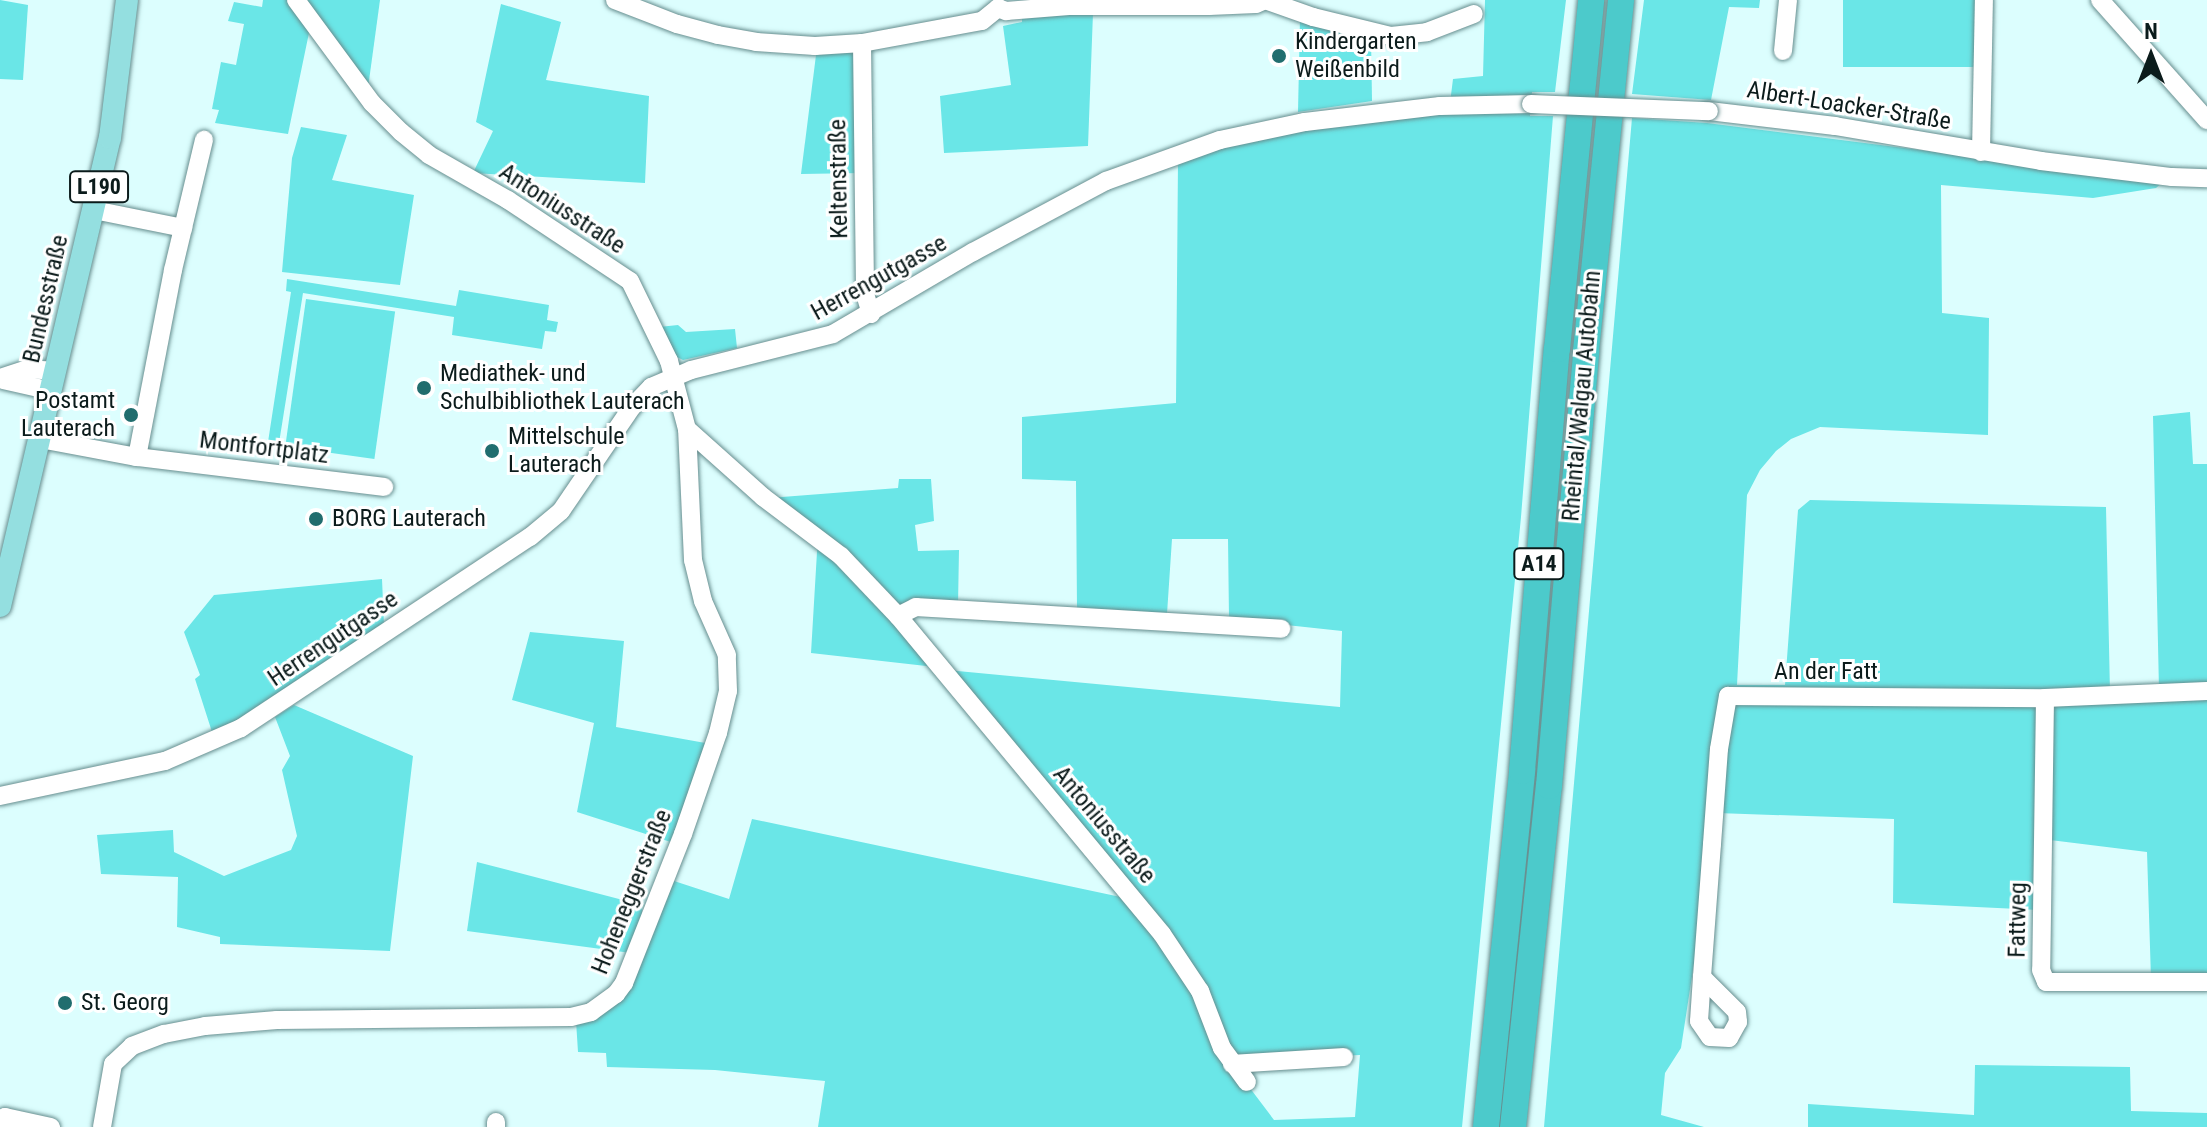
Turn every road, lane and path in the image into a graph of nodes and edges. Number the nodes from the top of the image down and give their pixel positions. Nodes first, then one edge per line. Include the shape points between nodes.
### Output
1 (127, 0) edge
2 (296, 0) edge
3 (615, 0) edge
4 (1265, 0) edge
5 (1591, 0) edge
6 (1621, 0) edge
7 (1788, 0) edge
8 (1984, 0) edge
9 (2100, 0) edge
10 (999, 4) edge
11 (1474, 14) dead end
12 (862, 43) junction
13 (1783, 51) dead end
14 (1709, 111) joint
15 (2207, 120) edge
16 (204, 140) dead end
17 (1981, 152) junction
18 (2207, 178) edge
19 (94, 210) junction
20 (183, 228) junction
21 (871, 314) junction
22 (674, 377) junction
23 (0, 379) edge
24 (54, 381) junction
25 (687, 429) junction
26 (40, 439) junction
27 (137, 457) junction
28 (384, 487) dead end
29 (5, 561) edge
30 (0, 606) edge
31 (898, 616) junction
32 (1281, 629) dead end
33 (2207, 691) edge
34 (2045, 698) junction
35 (0, 796) edge
36 (1702, 977) dead end
37 (2207, 982) edge
38 (1344, 1057) dead end
39 (1232, 1064) junction
40 (1247, 1082) dead end
41 (5, 1122) edge
42 (51, 1127) edge
43 (102, 1127) edge
44 (1486, 1127) edge
45 (1513, 1127) edge

1 - 19 main road, Bundesstraße / L190 via 117,97
2 - 22 street, Antoniusstraße via 362,90 401,132 429,155 630,281
3 - 12 street via 677,24 756,42
4 - 10 street via 1006,11
4 - 11 street via 1391,36 1427,32
5 - 44 highway, Rheintal/Walgau Autobahn / A14
6 - 45 highway, Rheintal/Walgau Autobahn / A14
7 - 13 street, Albert-Loacker-Straße
8 - 17 street, Albert-Loacker-Straße
9 - 15 street
10 - 12 street via 982,21
12 - 21 street, Keltenstraße via 865,294
14 - 17 street, Albert-Loacker-Straße
14 - 21 street, Herrengutgasse, bridge via 1440,106 1220,140 1106,181
16 - 20 street
17 - 18 street, Albert-Loacker-Straße
19 - 20 street
19 - 24 main road, Bundesstraße / L190
20 - 27 street
21 - 22 street, Herrengutgasse via 816,341
22 - 25 street, Antoniusstraße
22 - 35 street, Herrengutgasse via 642,396 561,511 530,537 241,728 165,761
23 - 24 street via 27,369
24 - 26 main road, Bundesstraße / L190
25 - 31 street, Antoniusstraße via 734,474 841,556
25 - 43 street, Hoheneggerstraße via 693,560 703,601 727,655 728,691 683,834 616,994 591,1012 571,1017 277,1020 164,1034 132,1046 113,1064
26 - 27 street, Montfortplatz
26 - 29 main road, Bundesstraße / L190
27 - 28 street, Montfortplatz
29 - 30 main road, Bundesstraße / L190
31 - 32 street via 916,607
31 - 39 street, Antoniusstraße via 1162,934 1200,991
33 - 34 street, An der Fatt
34 - 36 street, An der Fatt via 1728,696 1719,749
34 - 37 street, Fattweg via 2041,970 2046,982
38 - 39 street
39 - 40 street, Antoniusstraße
41 - 42 street

